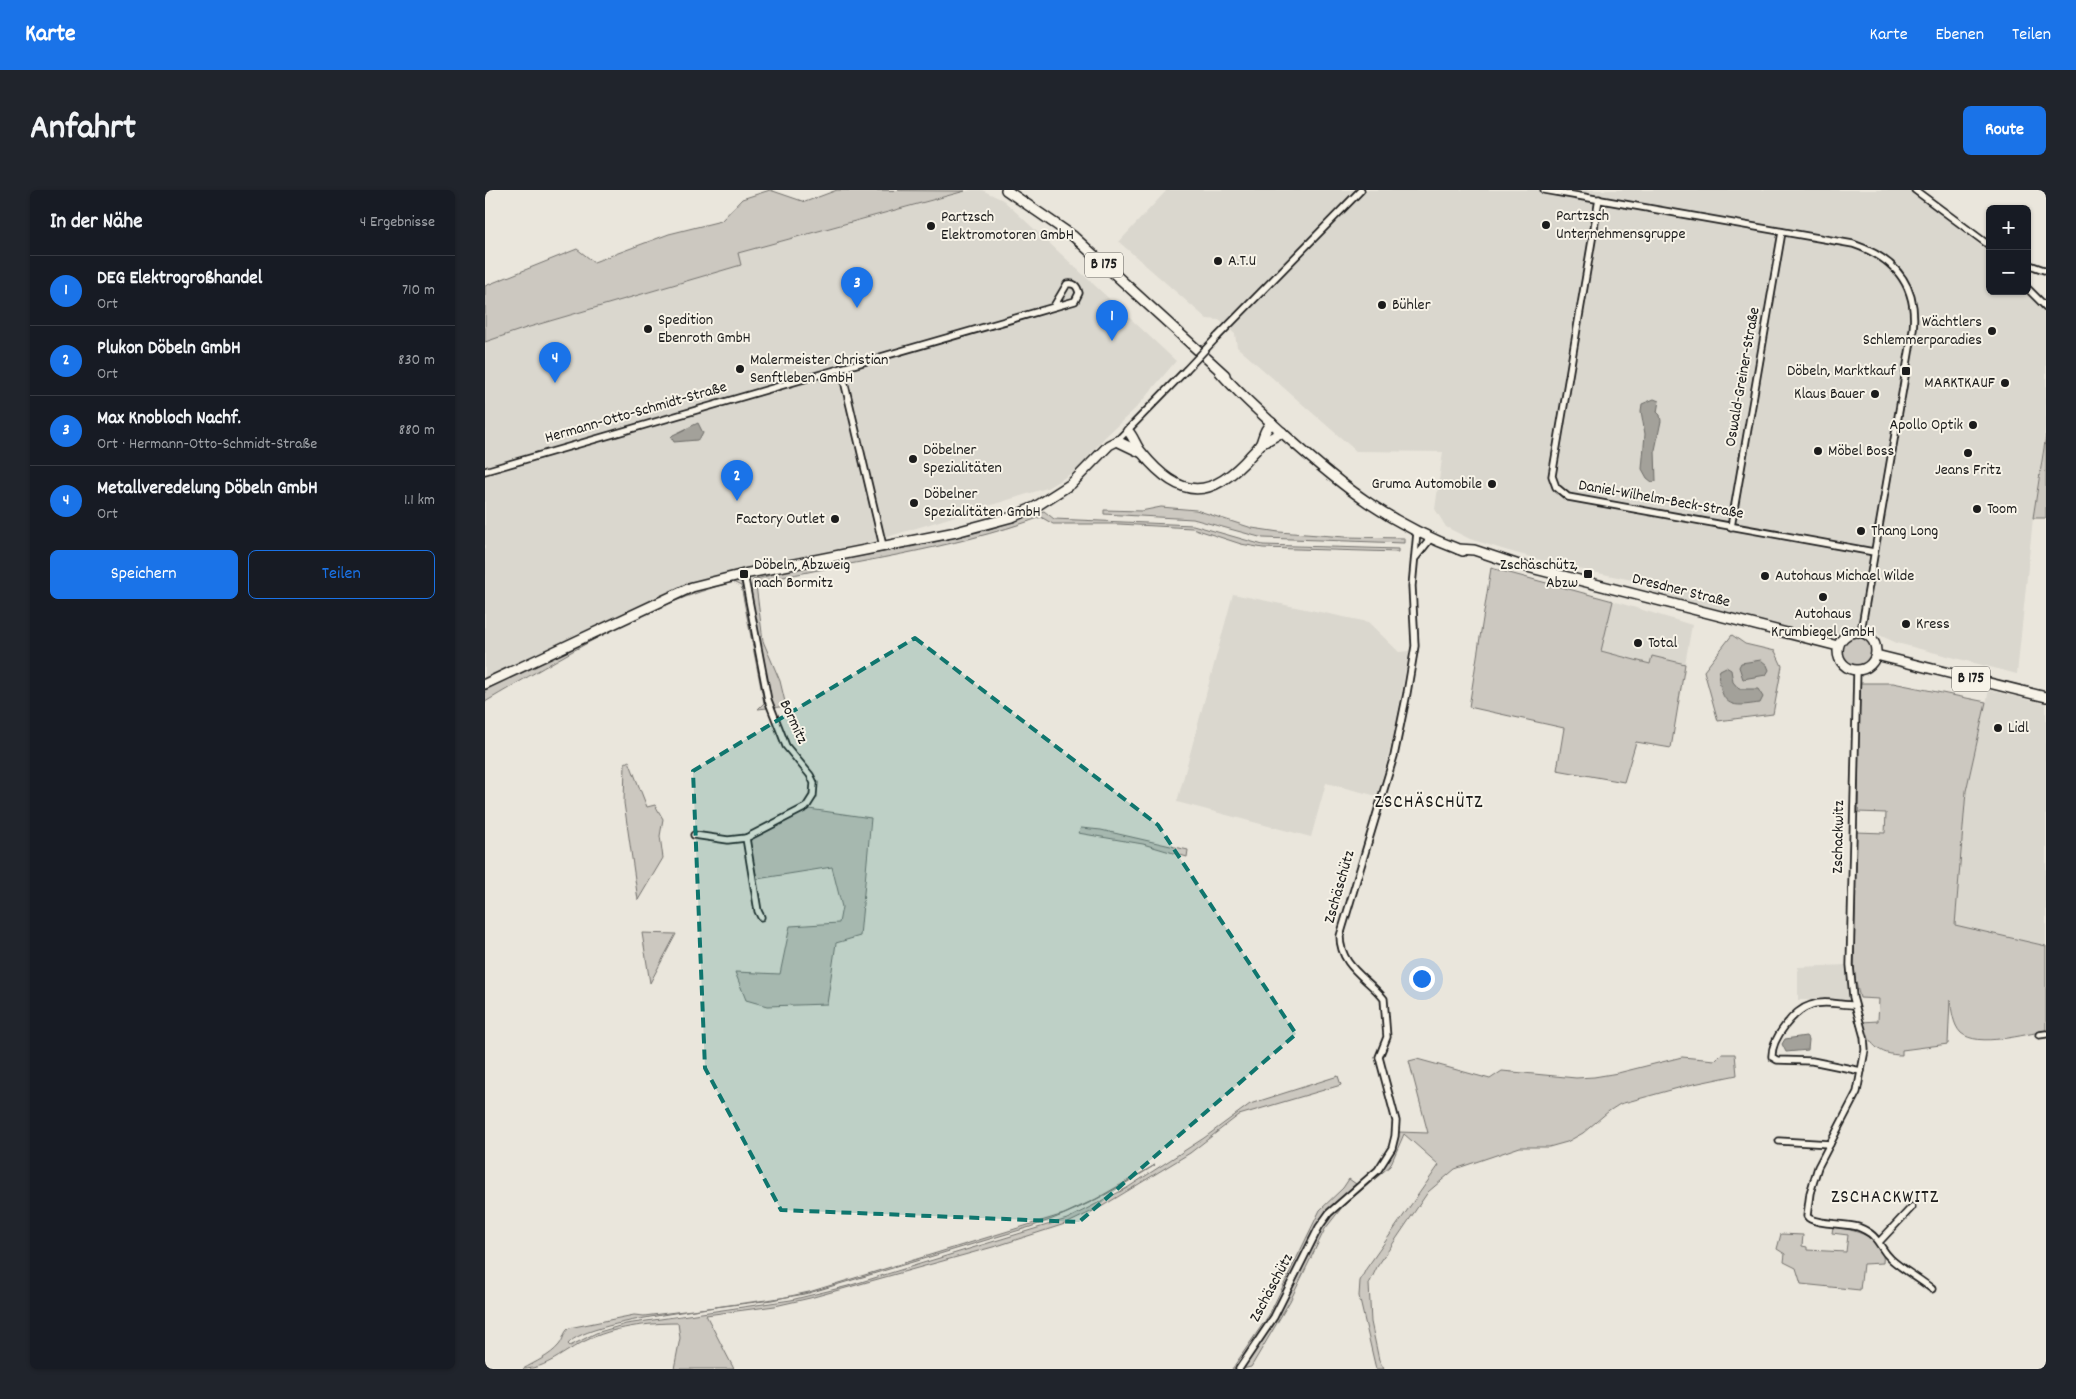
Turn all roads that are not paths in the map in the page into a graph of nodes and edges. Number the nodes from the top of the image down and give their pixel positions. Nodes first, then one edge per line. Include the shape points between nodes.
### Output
1 (1006, 190) edge
2 (1361, 190) edge
3 (1544, 190) edge
4 (1915, 190) edge
5 (1599, 199) junction
6 (1782, 232) junction
7 (1986, 244) edge
8 (2031, 265) edge
9 (2044, 270) dead end
10 (2031, 292) edge
11 (1054, 306) junction
12 (2046, 307) edge
13 (841, 368) junction
14 (1272, 423) junction
15 (1128, 431) junction
16 (1282, 432) junction
17 (1117, 442) junction
18 (1261, 444) junction
19 (1140, 452) junction
20 (485, 471) edge
21 (1731, 527) junction
22 (1417, 532) junction
23 (1431, 538) junction
24 (883, 546) junction
25 (1875, 552) junction
26 (1416, 557) junction
27 (744, 574) junction
28 (1861, 631) junction
29 (1838, 646) junction
30 (1877, 656) junction
31 (1857, 670) junction
32 (485, 684) edge
33 (2046, 697) edge
34 (694, 835) dead end
35 (746, 838) junction
36 (761, 917) dead end
37 (1854, 1005) junction
38 (2046, 1034) edge
39 (2039, 1035) dead end
40 (1861, 1071) junction
41 (1779, 1141) dead end
42 (1830, 1144) junction
43 (1912, 1207) dead end
44 (1880, 1241) junction
45 (1932, 1289) dead end
46 (1239, 1369) edge

1 - 14 main road, B 175 via 1073,236 1265,411
2 - 15 street, bridge
3 - 5 street
4 - 7 street
5 - 6 street
5 - 21 street, Daniel-Wilhelm-Beck-Straße via 1552,476 1556,487 1568,497
6 - 21 street, Oswald-Greiner-Straße
6 - 25 street via 1853,244 1883,256 1901,276 1912,301 1913,330
8 - 9 street
10 - 12 street
11 - 11 street, Hermann-Otto-Schmidt-Straße via 1075,301 1078,287 1067,284
11 - 13 street, Hermann-Otto-Schmidt-Straße
13 - 20 street, Hermann-Otto-Schmidt-Straße
13 - 24 street
14 - 16 main road, B 175
14 - 18 main road
15 - 17 street
15 - 19 main road
16 - 18 main road
16 - 22 main road, B 175 via 1364,501
17 - 19 main road
17 - 24 main road via 1109,445 1076,480 1035,507 998,522
18 - 19 main road via 1233,474 1206,489 1192,489 1169,479
21 - 25 street, Daniel-Wilhelm-Beck-Straße
22 - 23 main road, Dresdner Straße / B 175
22 - 26 street, Zschäschütz
23 - 26 street
23 - 29 main road, Dresdner Straße / B 175 via 1495,561
24 - 27 main road
25 - 28 street
26 - 46 street, Zschäschütz via 1412,586 1415,646 1401,725 1340,936 1341,949 1347,961 1384,999 1387,1037 1379,1057 1393,1109 1395,1136 1388,1156 1378,1170 1334,1208 1319,1227 1275,1317
27 - 32 main road via 678,593
27 - 35 street, Bormitz via 768,700 786,746 810,775 814,788 806,807
28 - 29 main road via 1847,634
28 - 30 main road via 1873,638
29 - 31 main road via 1843,663
30 - 31 main road via 1870,666
30 - 33 main road, B 175
31 - 37 street, Zschackwitz via 1850,953
34 - 35 street, Bormitz via 728,840
35 - 36 street via 757,911
37 - 40 street, Zschackwitz via 1865,1042
37 - 40 street via 1816,1004 1803,1008 1777,1037 1772,1056 1777,1060 1812,1061
38 - 39 street
40 - 42 street, Zschackwitz via 1854,1100
41 - 42 street
42 - 44 street, Zschackwitz via 1813,1180 1807,1216 1813,1221 1861,1228
43 - 44 street
44 - 45 street, Zschackwitz via 1891,1258

